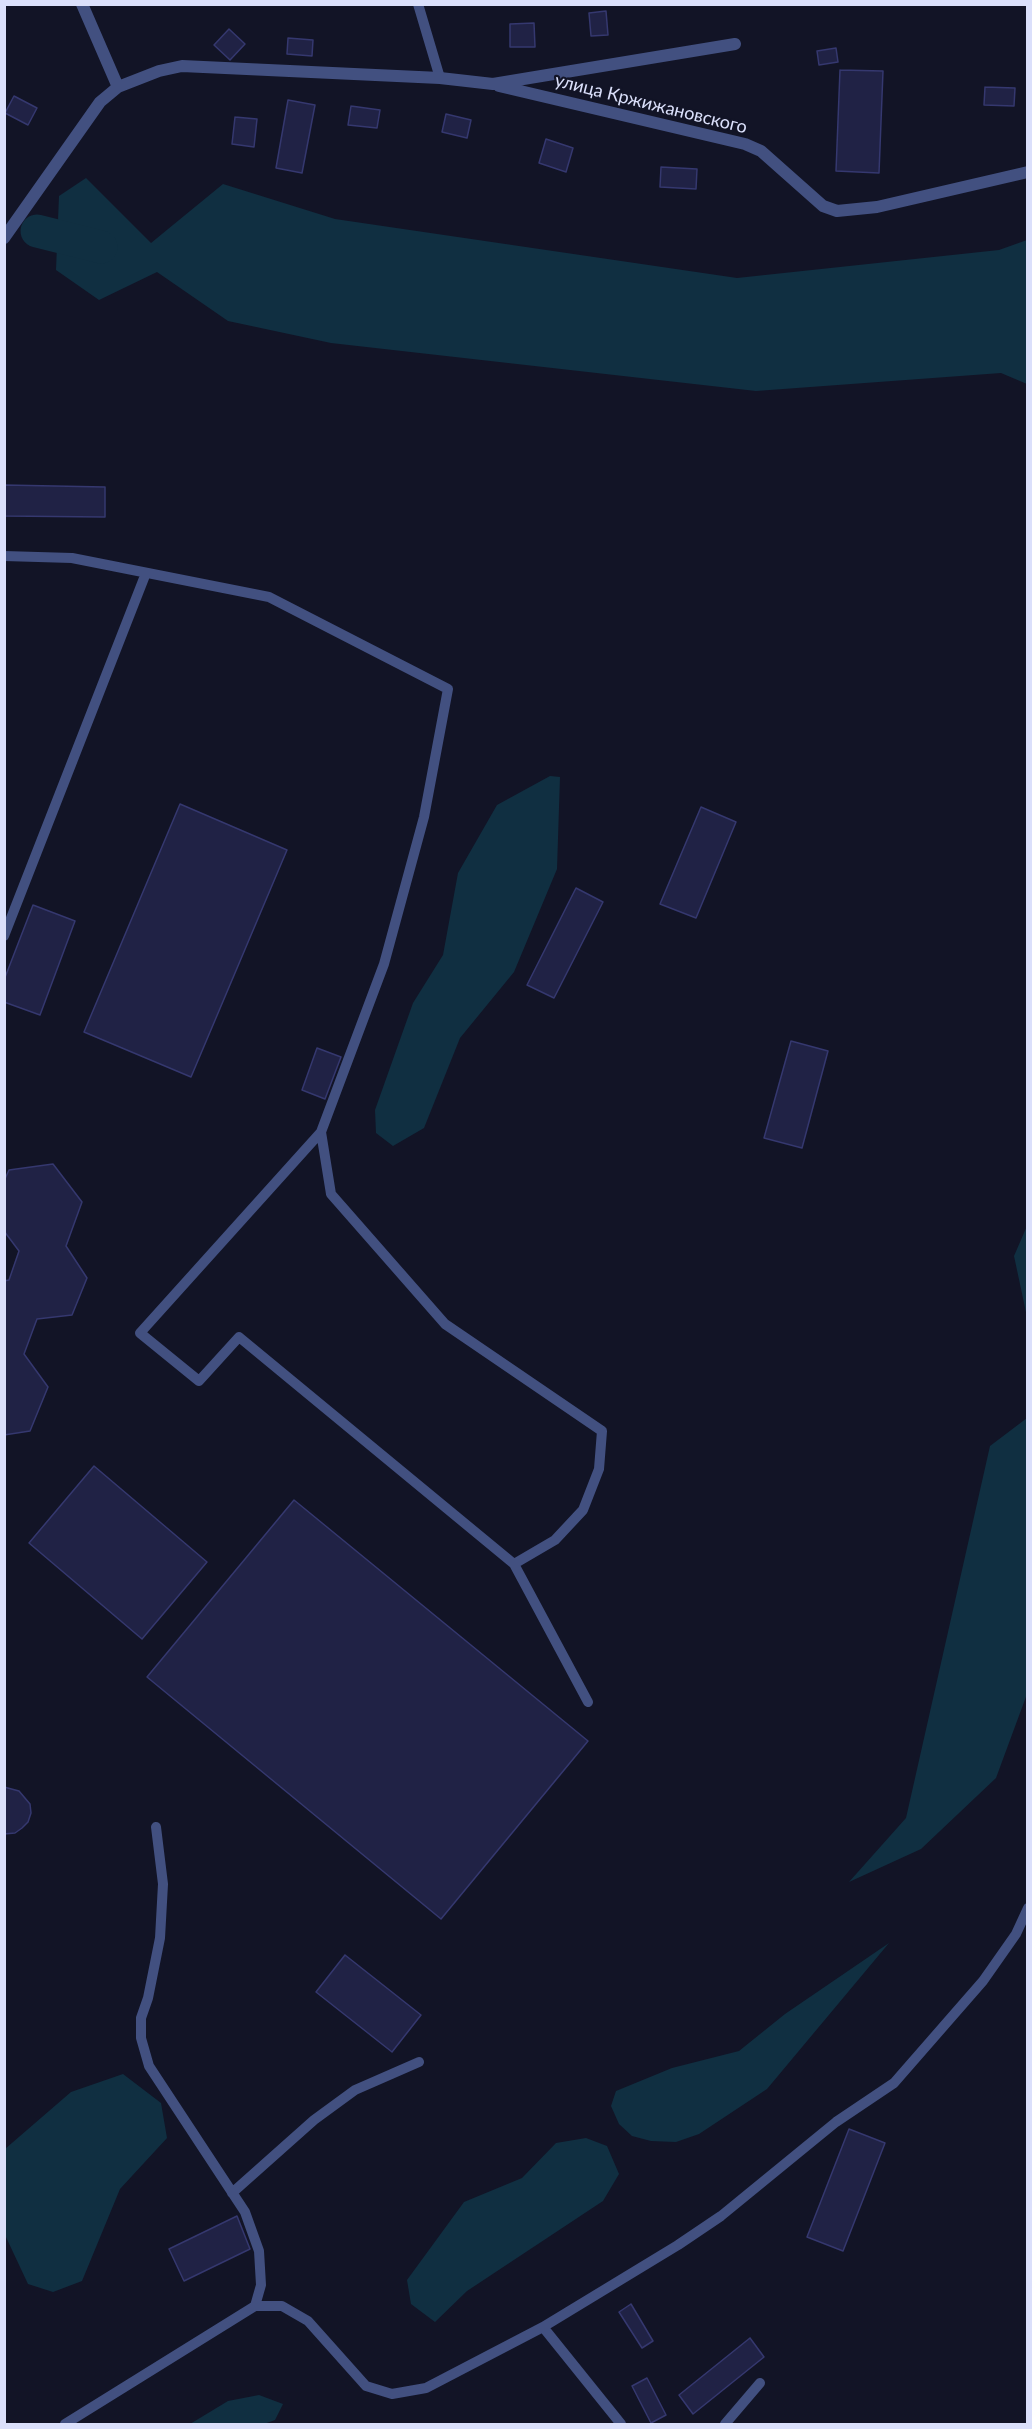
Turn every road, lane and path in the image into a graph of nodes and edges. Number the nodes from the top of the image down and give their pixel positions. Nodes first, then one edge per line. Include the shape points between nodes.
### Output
1 (82, 4) edge
2 (418, 4) edge
3 (735, 44) dead end
4 (440, 78) junction
5 (493, 84) junction
6 (118, 87) junction
7 (1028, 172) edge
8 (4, 238) edge
9 (4, 556) edge
10 (146, 573) junction
11 (4, 936) edge
12 (321, 1132) junction
13 (514, 1564) junction
14 (588, 1702) dead end
15 (156, 1827) dead end
16 (1028, 1908) edge
17 (419, 2062) dead end
18 (232, 2193) junction
19 (255, 2306) junction
20 (543, 2327) junction
21 (760, 2383) dead end
22 (65, 2424) edge
23 (621, 2424) edge
24 (725, 2424) edge

1 - 6 street
2 - 4 lane
3 - 5 street, улица Кржижановского
4 - 5 street, улица Кржижановского
4 - 6 street, улица Кржижановского via 182,66
5 - 7 street, улица Кржижановского via 745,144 761,152 824,206 837,211 877,207
6 - 8 street, улица Кржижановского via 100,102
9 - 10 lane via 72,558
10 - 11 lane
10 - 12 lane via 269,597 448,689 424,817 384,964
12 - 13 lane via 331,1194 446,1324 602,1431 599,1468 583,1510 555,1540
12 - 13 lane via 140,1333 199,1381 239,1337
13 - 14 lane
15 - 18 lane via 163,1884 160,1938 141,2018 141,2038 149,2066
16 - 20 lane via 1016,1934 984,1981 894,2083 836,2122 721,2216
17 - 18 lane via 355,2090 314,2120
18 - 19 lane via 245,2212 259,2251 261,2285
19 - 20 lane via 282,2306 308,2321 366,2386 392,2394 426,2388
19 - 22 lane
20 - 23 lane
21 - 24 lane

